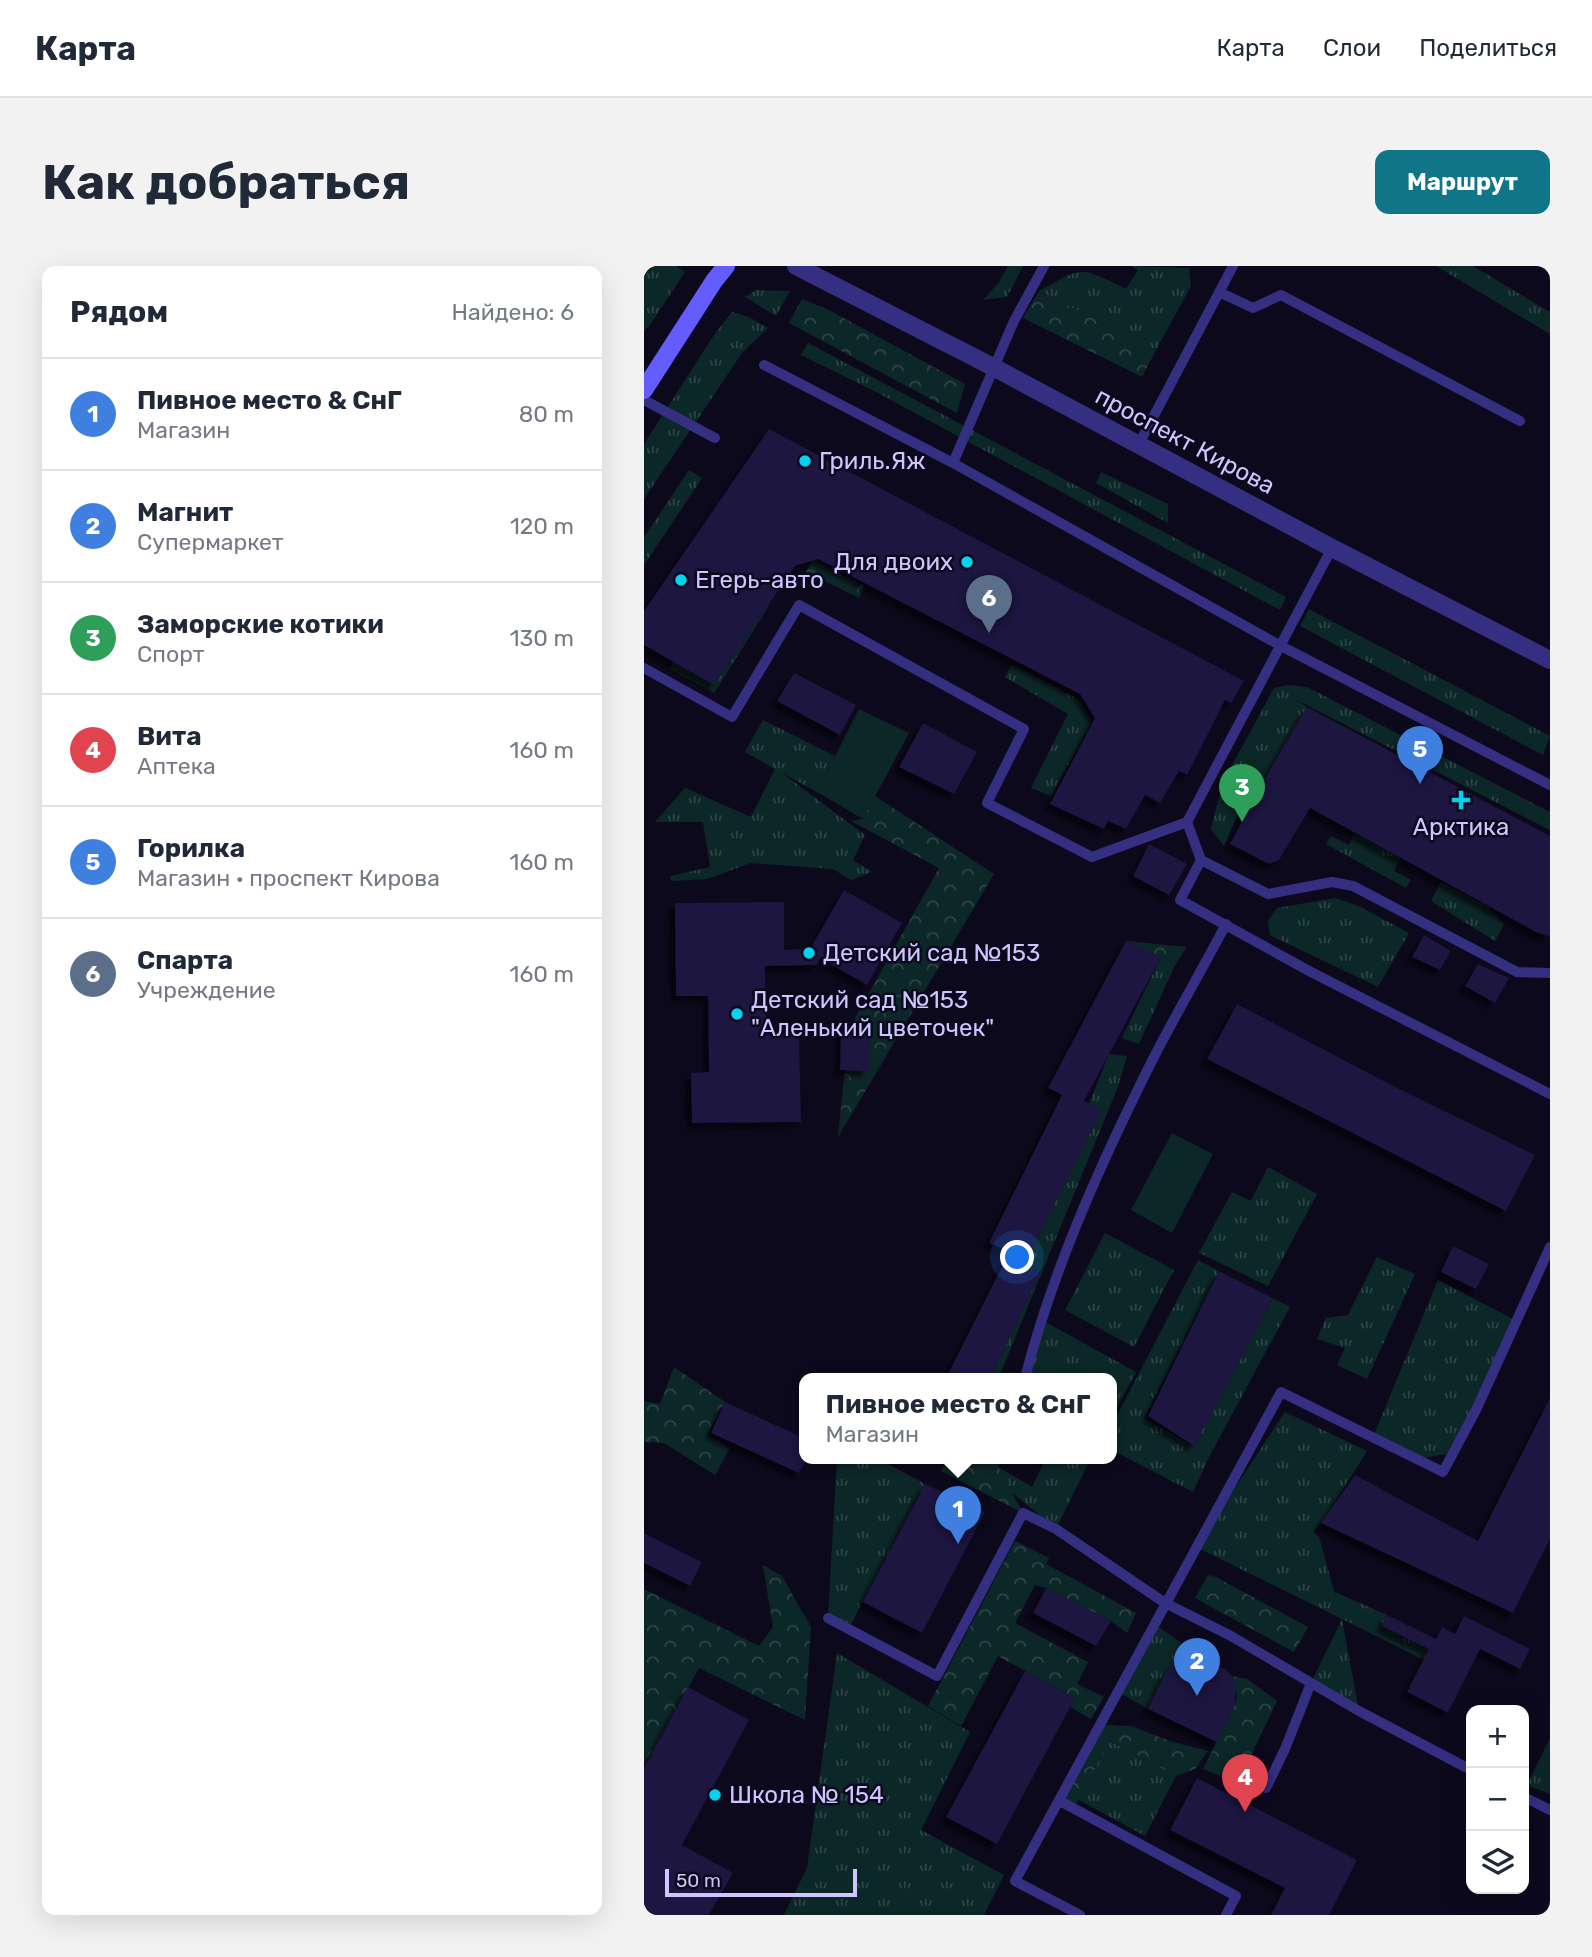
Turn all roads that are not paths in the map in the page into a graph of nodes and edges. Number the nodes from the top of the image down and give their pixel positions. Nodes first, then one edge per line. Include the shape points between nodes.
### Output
1 (726, 266) edge
2 (796, 266) edge
3 (1044, 266) edge
4 (1233, 266) edge
5 (1219, 292) junction
6 (764, 365) dead end
7 (995, 368) junction
8 (644, 390) edge
9 (644, 400) edge
10 (1520, 421) dead end
11 (715, 438) dead end
12 (1139, 444) junction
13 (953, 463) junction
14 (1332, 548) junction
15 (1281, 646) junction
16 (1550, 660) edge
17 (644, 668) edge
18 (1550, 785) edge
19 (1187, 822) junction
20 (1201, 860) junction
21 (1226, 924) junction
22 (1550, 973) edge
23 (1550, 1094) edge
24 (1550, 1247) edge
25 (1026, 1373) edge
26 (1166, 1603) junction
27 (828, 1618) dead end
28 (1311, 1683) junction
29 (1467, 1768) edge
30 (1266, 1788) dead end
31 (1529, 1800) edge
32 (1060, 1801) junction
33 (1550, 1810) edge
34 (1080, 1915) edge
35 (1226, 1915) edge

1 - 8 main road
2 - 7 street, проспект Кирова
3 - 7 lane
4 - 5 lane
5 - 10 lane via 1253,307 1281,295
5 - 12 lane
6 - 13 lane
7 - 12 street, проспект Кирова
7 - 13 lane
9 - 11 lane
12 - 14 street, проспект Кирова
13 - 15 lane
14 - 15 lane
14 - 16 street, проспект Кирова
15 - 18 lane
15 - 19 lane
17 - 19 lane via 732,717 799,605 1024,729 987,803 1092,857
19 - 20 lane
20 - 21 lane via 1180,900
20 - 22 lane via 1268,894 1332,883 1353,886 1517,972
21 - 23 lane
21 - 25 lane via 1143,1078 1082,1209
24 - 26 lane via 1443,1472 1280,1392
26 - 27 lane via 1023,1513 937,1675
26 - 28 lane
26 - 32 lane
28 - 29 lane
28 - 30 lane
31 - 33 lane
32 - 34 lane via 1015,1881
32 - 35 lane via 1236,1896

